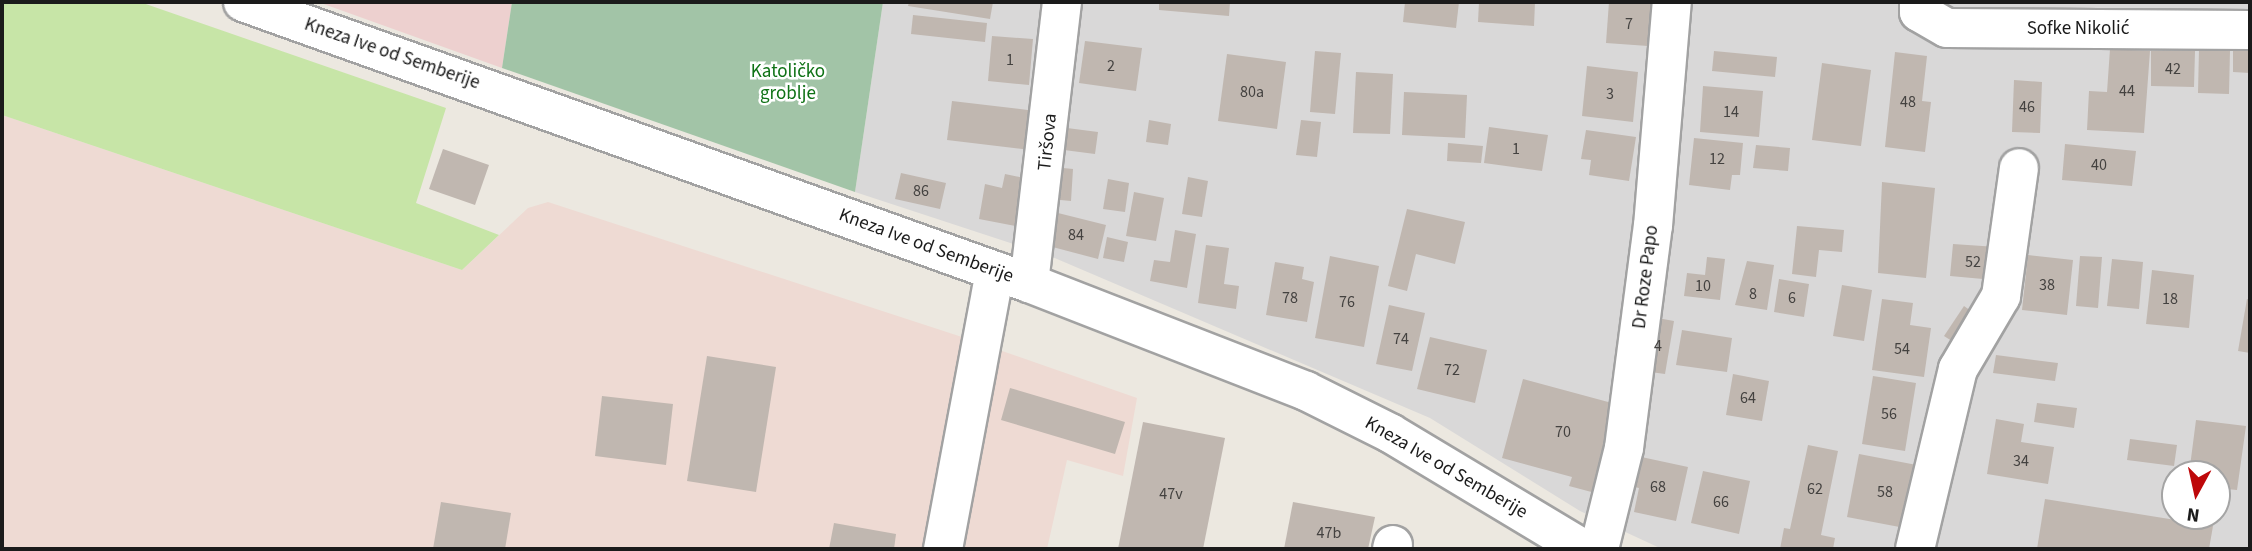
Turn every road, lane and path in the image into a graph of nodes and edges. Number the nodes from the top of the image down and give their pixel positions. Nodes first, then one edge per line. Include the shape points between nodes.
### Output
1 (243, 2) edge
2 (1062, 2) edge
3 (1671, 2) edge
4 (1919, 2) edge
5 (2250, 30) edge
6 (2019, 168) dead end
7 (1012, 277) junction
8 (943, 549) edge
9 (1583, 549) edge
10 (1599, 549) edge
11 (1915, 549) edge

1 - 7 street, Kneza Ive od Semberije
2 - 7 street, Tiršova
3 - 10 street, Dr Roze Papo via 1656,198 1625,447
4 - 5 street, Sofke Nikolić via 1919,12 1947,28
6 - 11 street via 2001,296 1958,369
7 - 8 street, Tiršova
7 - 9 street, Kneza Ive od Semberije via 1306,391 1390,433

